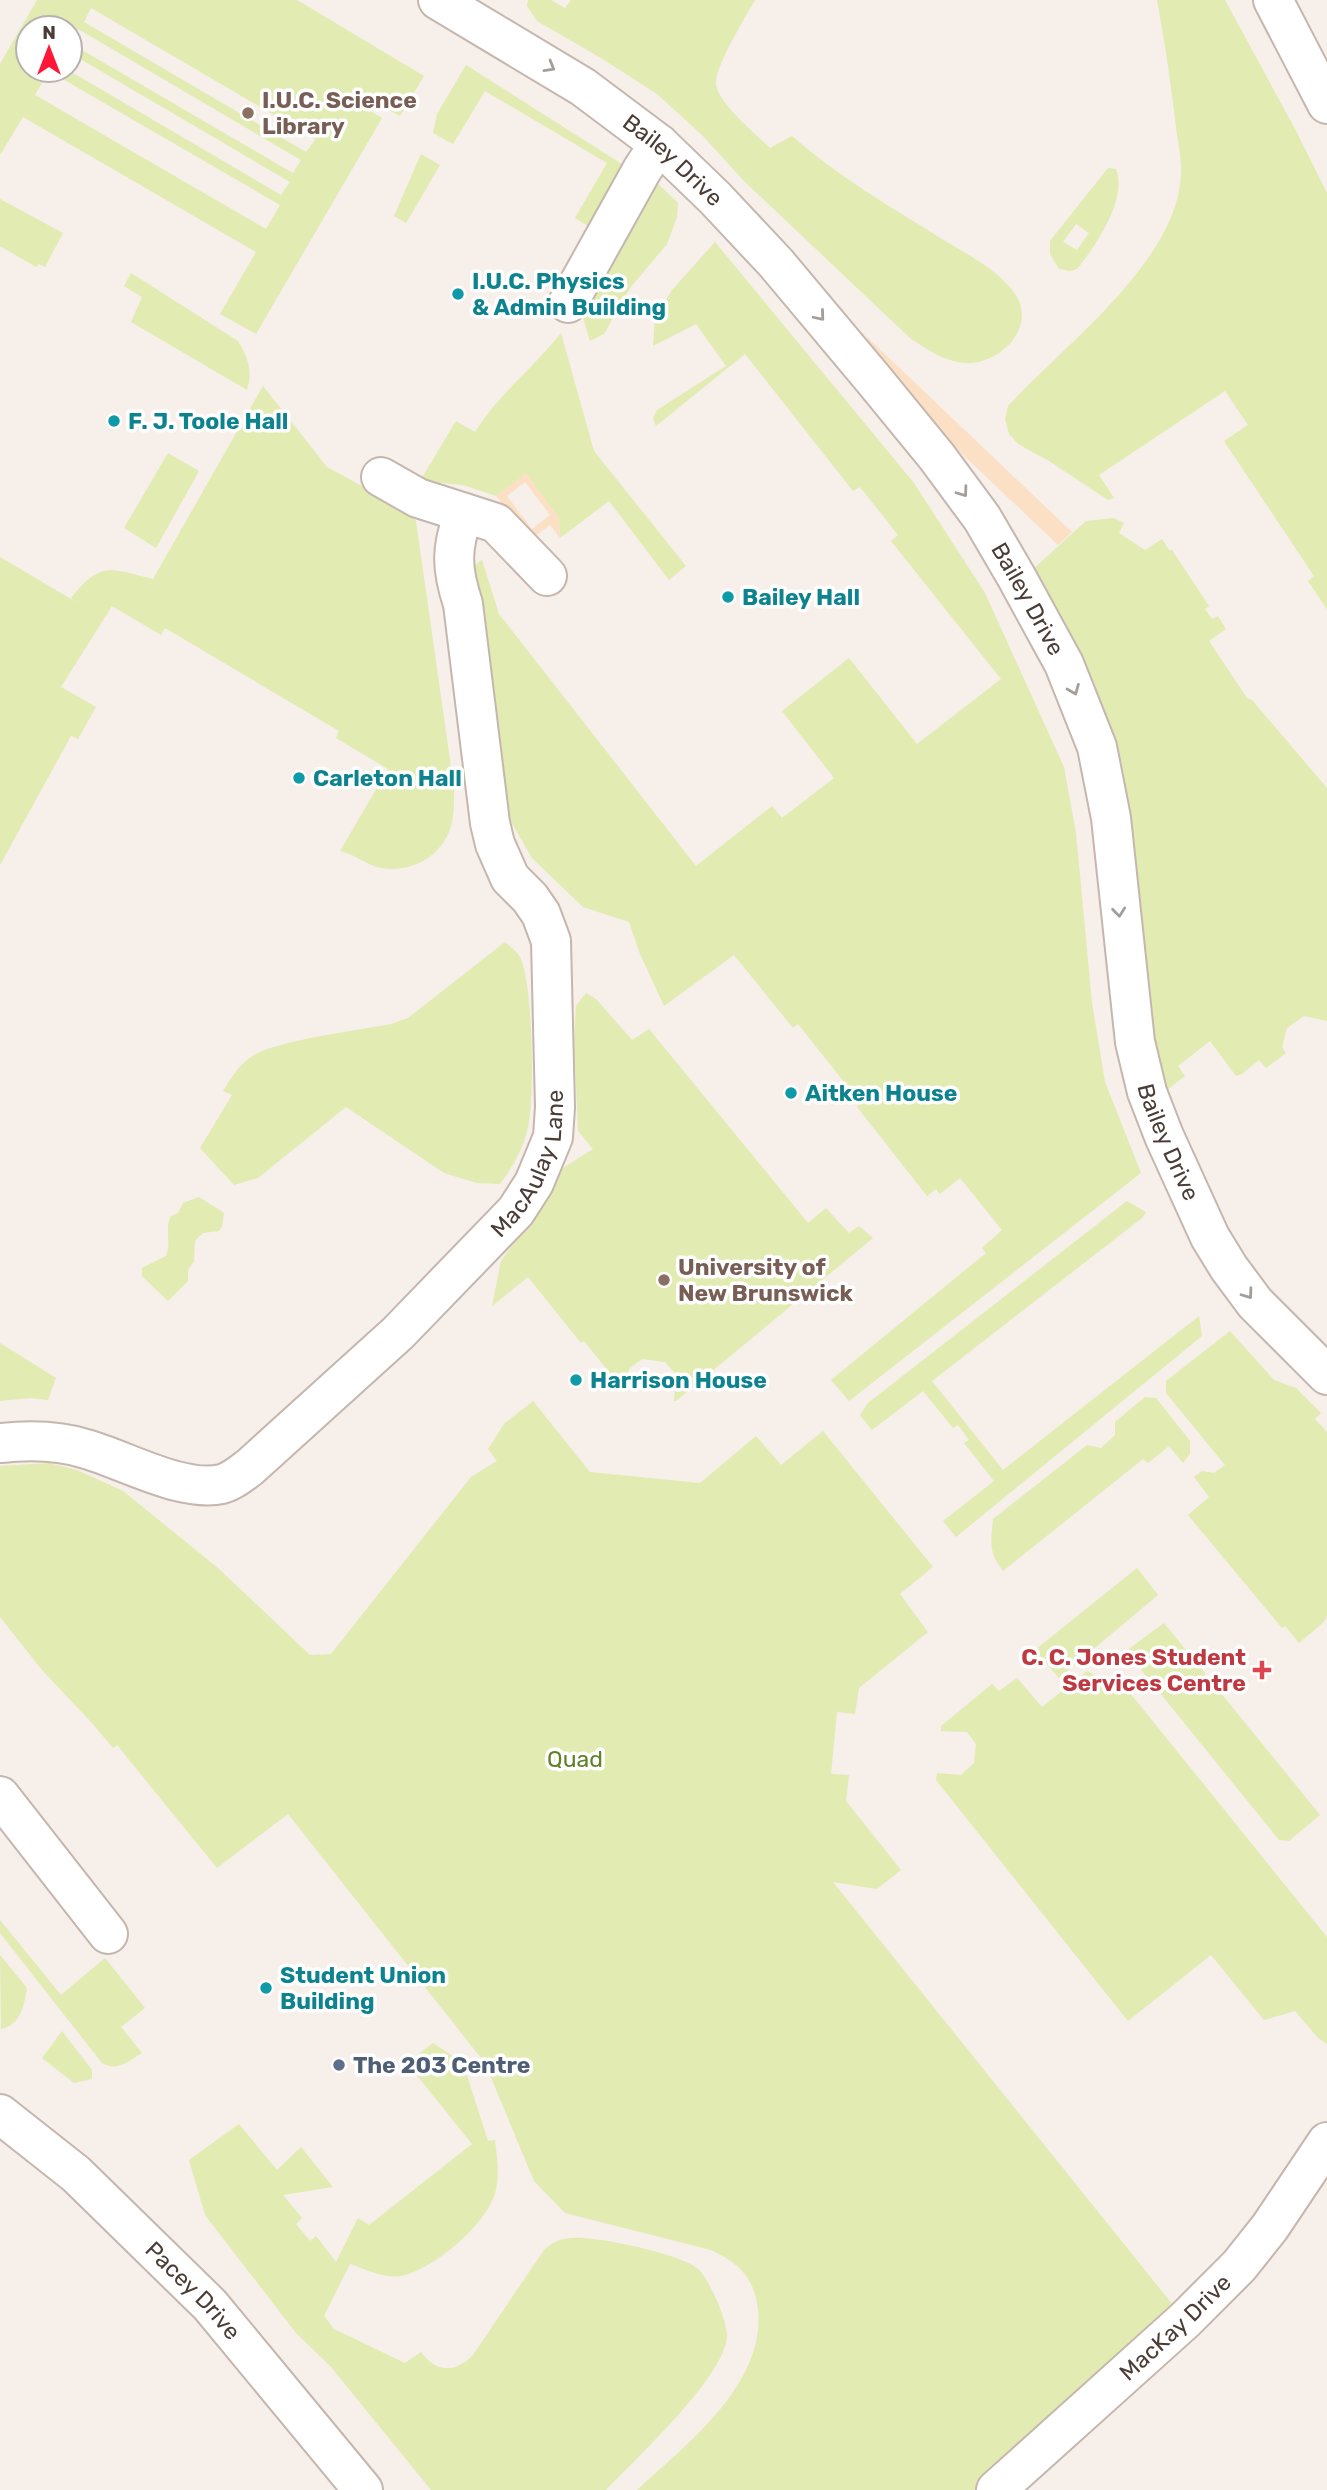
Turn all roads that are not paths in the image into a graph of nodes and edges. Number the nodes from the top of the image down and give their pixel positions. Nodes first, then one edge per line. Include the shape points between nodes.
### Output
1 (438, 0) edge
2 (1273, 0) edge
3 (1327, 104) edge
4 (659, 144) junction
5 (568, 303) dead end
6 (381, 477) dead end
7 (464, 513) junction
8 (547, 576) dead end
9 (1327, 1375) edge
10 (0, 1443) edge
11 (0, 1796) edge
12 (108, 1934) dead end
13 (0, 2114) edge
14 (1327, 2142) edge
15 (363, 2490) edge
16 (996, 2490) edge

1 -> 4 street, Bailey Drive via 583,87
2 - 3 street
4 - 5 street
4 -> 9 street, Bailey Drive via 776,264 921,438 982,519 1064,664 1097,747 1111,818 1128,998 1147,1092 1184,1182 1229,1268 1255,1303
6 - 7 street via 418,498
7 - 8 street via 496,523
7 - 10 street, MacAulay Lane via 453,555 454,578 463,604 490,823 510,878 541,914 551,941 555,1107 552,1137 534,1183 508,1219 398,1333 250,1467 225,1483 207,1486 174,1480 59,1442
11 - 12 street
13 - 15 street, Pacey Drive via 76,2174 210,2305
14 - 16 street, MacKay Drive via 1239,2266

